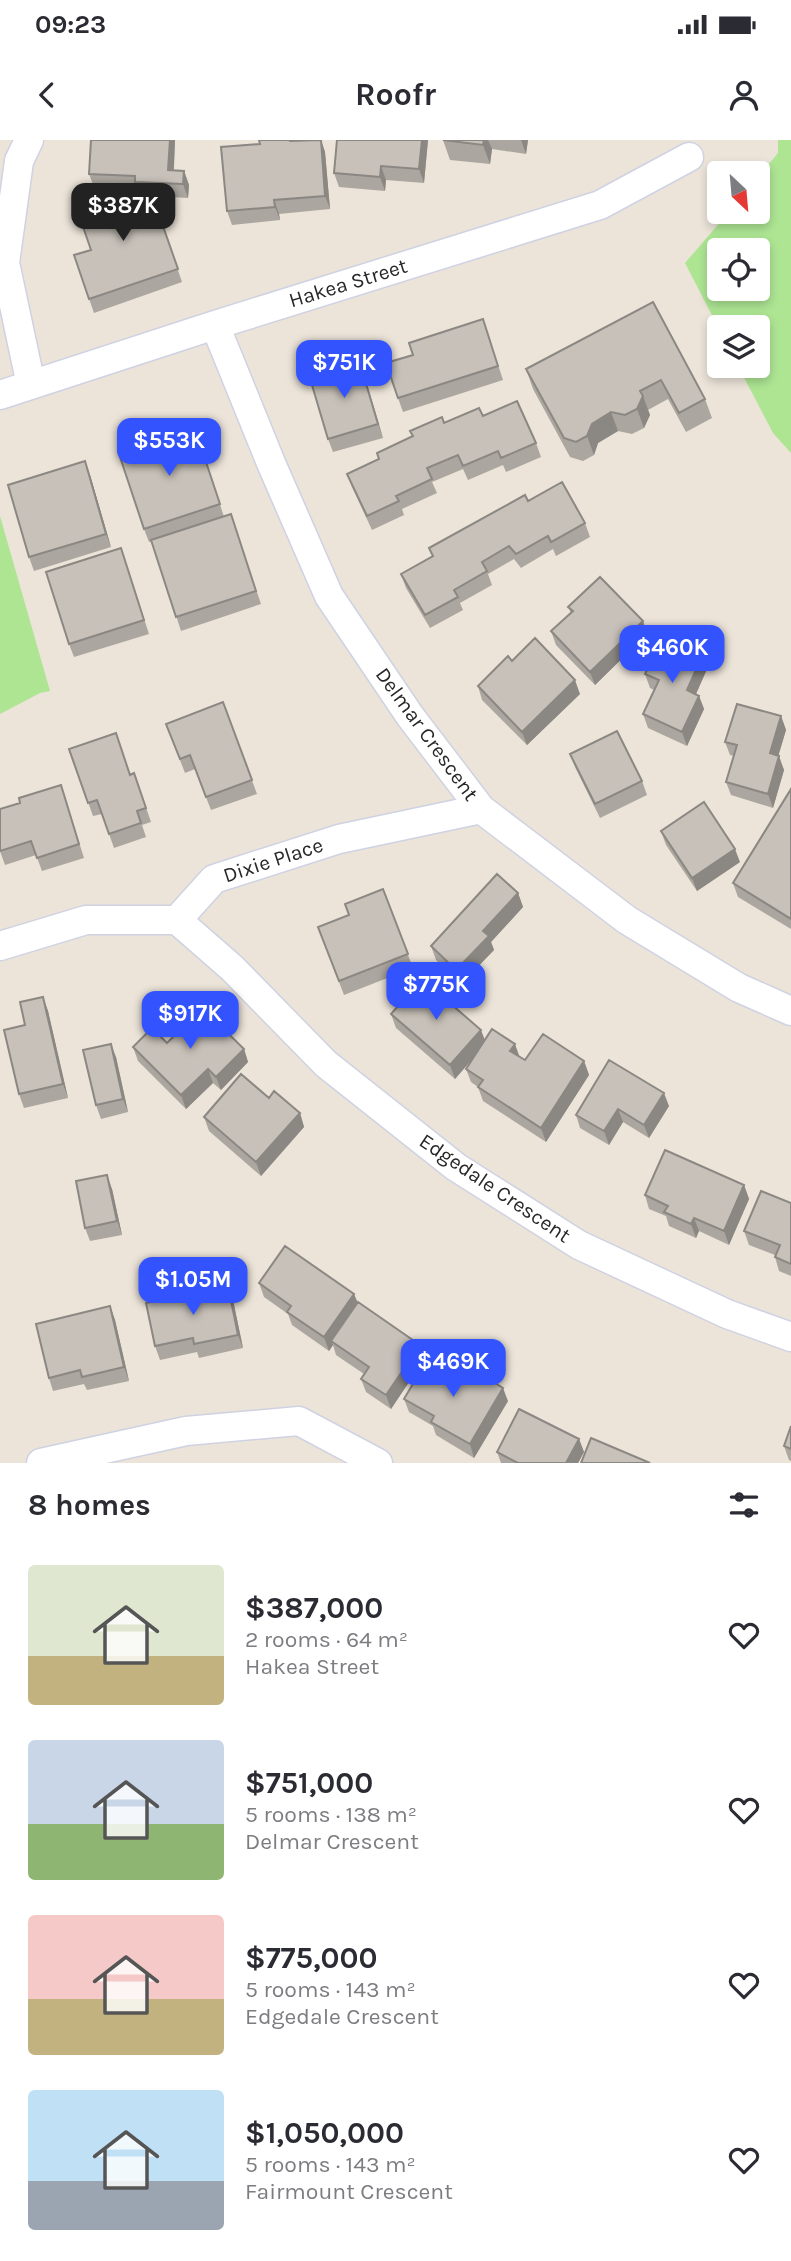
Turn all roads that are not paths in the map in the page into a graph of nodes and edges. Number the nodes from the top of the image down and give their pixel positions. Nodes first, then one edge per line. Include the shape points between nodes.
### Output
1 (29, 140) edge
2 (689, 157) dead end
3 (215, 325) junction
4 (32, 385) junction
5 (0, 395) edge
6 (481, 809) junction
7 (177, 920) junction
8 (0, 946) edge
9 (791, 1011) edge
10 (791, 1337) edge
11 (41, 1463) edge
12 (379, 1463) edge

1 - 4 street via 19,161 5,263
2 - 3 street, Hakea Street via 600,205
3 - 4 street, Hakea Street
3 - 6 street, Delmar Crescent via 329,596 410,716
4 - 5 street, Hakea Street
6 - 7 street, Dixie Place via 339,839 214,879
6 - 9 street, Delmar Crescent via 627,920 739,988
7 - 8 street via 86,920
7 - 10 street, Edgedale Crescent via 327,1064 456,1167 579,1245 727,1314
11 - 12 street via 186,1431 299,1421

